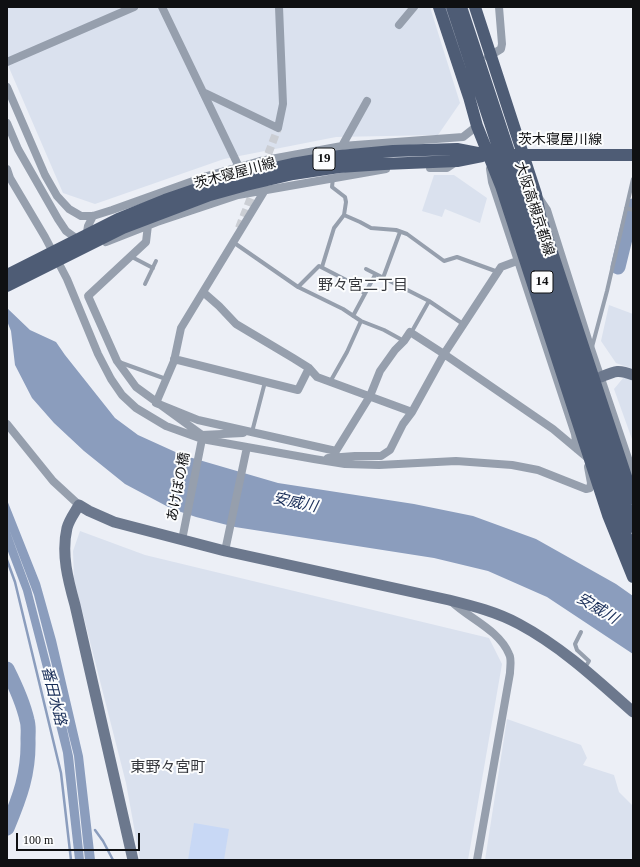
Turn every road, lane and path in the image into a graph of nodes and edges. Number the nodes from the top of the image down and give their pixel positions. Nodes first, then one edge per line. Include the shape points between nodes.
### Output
1 (134, 7) edge
2 (162, 7) edge
3 (279, 7) edge
4 (414, 7) edge
5 (439, 7) edge
6 (452, 7) edge
7 (461, 7) edge
8 (475, 7) edge
9 (499, 7) edge
10 (399, 25) dead end
11 (492, 55) junction
12 (7, 62) edge
13 (462, 76) junction
14 (7, 87) edge
15 (203, 92) junction
16 (367, 101) dead end
17 (7, 123) edge
18 (477, 126) junction
19 (342, 146) junction
20 (488, 155) junction
21 (524, 155) junction
22 (633, 155) edge
23 (457, 161) junction
24 (239, 167) junction
25 (7, 169) edge
26 (333, 178) junction
27 (633, 179) edge
28 (265, 190) junction
29 (536, 194) junction
30 (166, 205) junction
31 (629, 209) edge
32 (344, 215) junction
33 (93, 216) junction
34 (148, 225) junction
35 (400, 232) junction
36 (233, 242) junction
37 (89, 246) junction
38 (130, 256) junction
39 (156, 261) dead end
40 (517, 261) junction
41 (322, 267) junction
42 (153, 268) junction
43 (366, 269) dead end
44 (498, 272) junction
45 (7, 275) edge
46 (375, 275) junction
47 (383, 278) junction
48 (145, 284) dead end
49 (7, 286) edge
50 (298, 287) junction
51 (203, 292) junction
52 (364, 293) junction
53 (429, 301) junction
54 (353, 316) junction
55 (361, 321) junction
56 (463, 324) junction
57 (411, 333) junction
58 (404, 341) junction
59 (591, 349) junction
60 (444, 354) junction
61 (174, 359) junction
62 (117, 361) junction
63 (309, 368) junction
64 (633, 375) edge
65 (601, 377) junction
66 (166, 379) junction
67 (265, 382) junction
68 (330, 382) junction
69 (561, 390) junction
70 (370, 396) junction
71 (156, 403) junction
72 (412, 412) junction
73 (7, 424) edge
74 (253, 432) junction
75 (202, 438) junction
76 (247, 447) junction
77 (577, 449) junction
78 (586, 457) junction
79 (314, 459) junction
80 (633, 473) edge
81 (633, 491) edge
82 (633, 498) edge
83 (79, 505) junction
84 (633, 527) edge
85 (183, 538) junction
86 (225, 551) junction
87 (633, 558) edge
88 (633, 576) edge
89 (450, 600) junction
90 (581, 632) dead end
91 (584, 669) junction
92 (633, 712) edge
93 (133, 860) edge
94 (477, 860) edge

1 - 12 street
2 - 15 street
3 - 15 street via 283,104 278,128
4 - 10 street
5 - 13 main road
6 - 87 main road, 大阪高槻京都線 / 14
7 - 84 main road, 大阪高槻京都線 / 14
8 - 11 main road
9 - 11 street via 502,44 501,49
11 - 13 street via 465,68
11 - 21 main road
13 - 18 main road
14 - 33 street via 56,196 69,209 81,216
15 - 24 street
16 - 19 street
17 - 37 street via 18,149 66,231
18 - 19 street via 463,137
18 - 20 main road
19 - 24 street
20 - 21 main road, 茨木寝屋川線 / 19
20 - 23 main road, 茨木寝屋川線 / 19
20 - 30 main road, 茨木寝屋川線 / 19 via 457,149 340,156 243,175 206,186
20 - 40 street via 492,182
20 - 88 main road, 14 via 608,515
21 - 22 main road, 茨木寝屋川線 / 19
21 - 29 main road, 14
23 - 26 street via 447,168 386,169
23 - 30 main road, 茨木寝屋川線 / 19 via 354,166 292,174
24 - 33 street
25 - 75 street via 67,279 98,354 122,395 136,408 166,426
26 - 28 street
26 - 32 lane via 332,187 345,197
27 - 31 lane
28 - 34 street via 238,195
28 - 36 street
29 - 59 street via 547,210
29 - 82 main road, 14 via 540,216
30 - 45 main road, 茨木寝屋川線 / 19 via 118,219
30 - 49 main road, 茨木寝屋川線 / 19
31 - 59 lane
32 - 35 lane via 370,228
32 - 41 lane via 334,228
33 - 37 street via 86,240
34 - 37 street via 99,245
34 - 38 street via 146,242
35 - 44 lane via 407,234 444,261 457,257
35 - 47 lane
36 - 50 lane
36 - 51 street
38 - 42 lane
38 - 62 street via 88,296
39 - 42 lane
40 - 44 street via 501,267
40 - 69 street
41 - 50 lane via 319,266
41 - 52 lane via 354,284
42 - 48 lane
43 - 46 lane
44 - 56 street
46 - 47 lane
46 - 52 lane
47 - 53 lane
50 - 54 lane
51 - 61 street via 181,328
51 - 63 street via 236,324
52 - 54 lane
53 - 56 lane
53 - 57 lane
54 - 55 lane
55 - 58 lane
55 - 68 lane
56 - 60 street
57 - 58 street
57 - 60 street
58 - 70 street via 380,371
59 - 65 street
60 - 72 street
60 - 77 street via 553,429
61 - 66 street
61 - 67 street
62 - 66 lane
62 - 71 street via 136,387
63 - 67 street via 298,390
63 - 68 street via 316,377
64 - 65 street via 617,371
65 - 69 street
65 - 80 street
66 - 71 street
67 - 74 lane
68 - 70 street
69 - 77 street
70 - 72 street
70 - 74 street via 336,451
71 - 74 street via 198,420
71 - 75 street
72 - 79 street via 390,450 381,456
73 - 83 street via 53,481
74 - 75 street
75 - 76 street
75 - 85 street, あけぼの橋
76 - 79 street
76 - 86 street
77 - 78 street
78 - 79 street via 591,483 590,488 586,489 538,470 512,465 456,461 379,466
78 - 81 street
83 - 85 street via 114,522
83 - 93 street via 67,527 67,578
85 - 86 street
86 - 89 street
89 - 91 street via 486,610 518,623
89 - 94 street via 462,612 501,640 510,656 510,673
90 - 91 lane via 575,644 577,650 589,661
91 - 92 street

